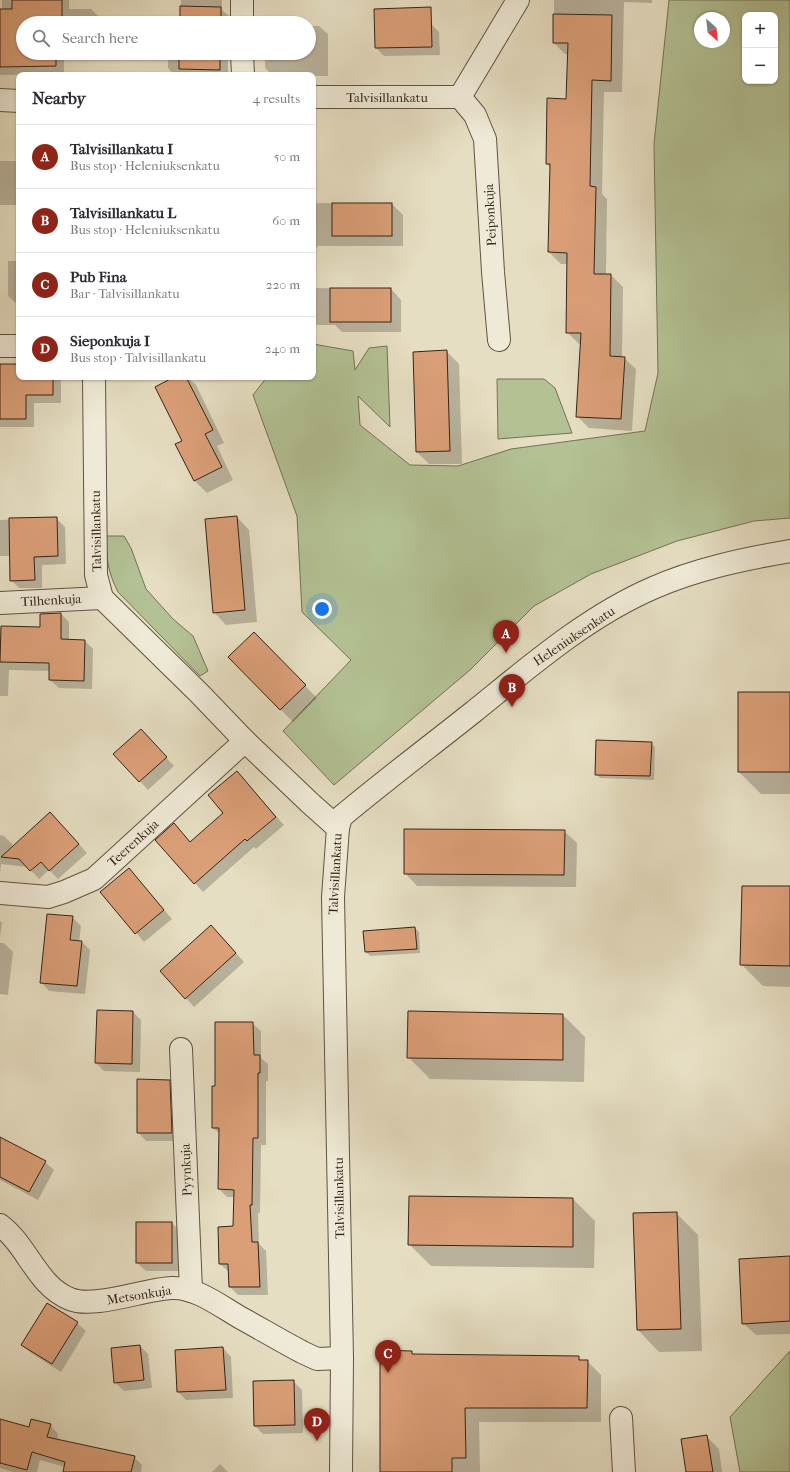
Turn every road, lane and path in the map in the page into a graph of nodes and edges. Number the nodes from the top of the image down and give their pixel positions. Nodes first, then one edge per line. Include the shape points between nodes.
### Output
1 (242, 0) edge
2 (518, 0) edge
3 (242, 16) edge
4 (242, 60) edge
5 (242, 72) edge
6 (316, 97) edge
7 (460, 97) junction
8 (0, 100) edge
9 (16, 100) edge
10 (499, 340) dead end
11 (0, 346) edge
12 (16, 346) edge
13 (94, 380) edge
14 (790, 551) edge
15 (102, 598) junction
16 (0, 602) edge
17 (245, 741) junction
18 (338, 828) junction
19 (0, 893) edge
20 (181, 1049) dead end
21 (0, 1225) edge
22 (191, 1291) junction
23 (342, 1358) junction
24 (621, 1418) dead end
25 (341, 1472) edge
26 (624, 1472) edge

1 - 3 street
2 - 7 street
4 - 5 street
6 - 7 street, Talvisillankatu
7 - 10 street, Peiponkuja via 475,115 485,139
8 - 9 street
11 - 12 street
13 - 15 street, Talvisillankatu via 96,575
14 - 18 street, Heleniuksenkatu via 687,575 652,588 620,605 551,649 345,813
15 - 16 street, Tilhenkuja
15 - 17 street, Talvisillankatu
17 - 18 street, Talvisillankatu
17 - 19 street, Teerenkuja via 94,879 48,896
18 - 23 street, Talvisillankatu via 333,897
20 - 22 street, Pyynkuja
21 - 22 street, Metsonkuja via 10,1232 52,1289 70,1300 89,1303 172,1288
22 - 23 street, Metsonkuja via 317,1359
23 - 25 street, Talvisillankatu
24 - 26 street

